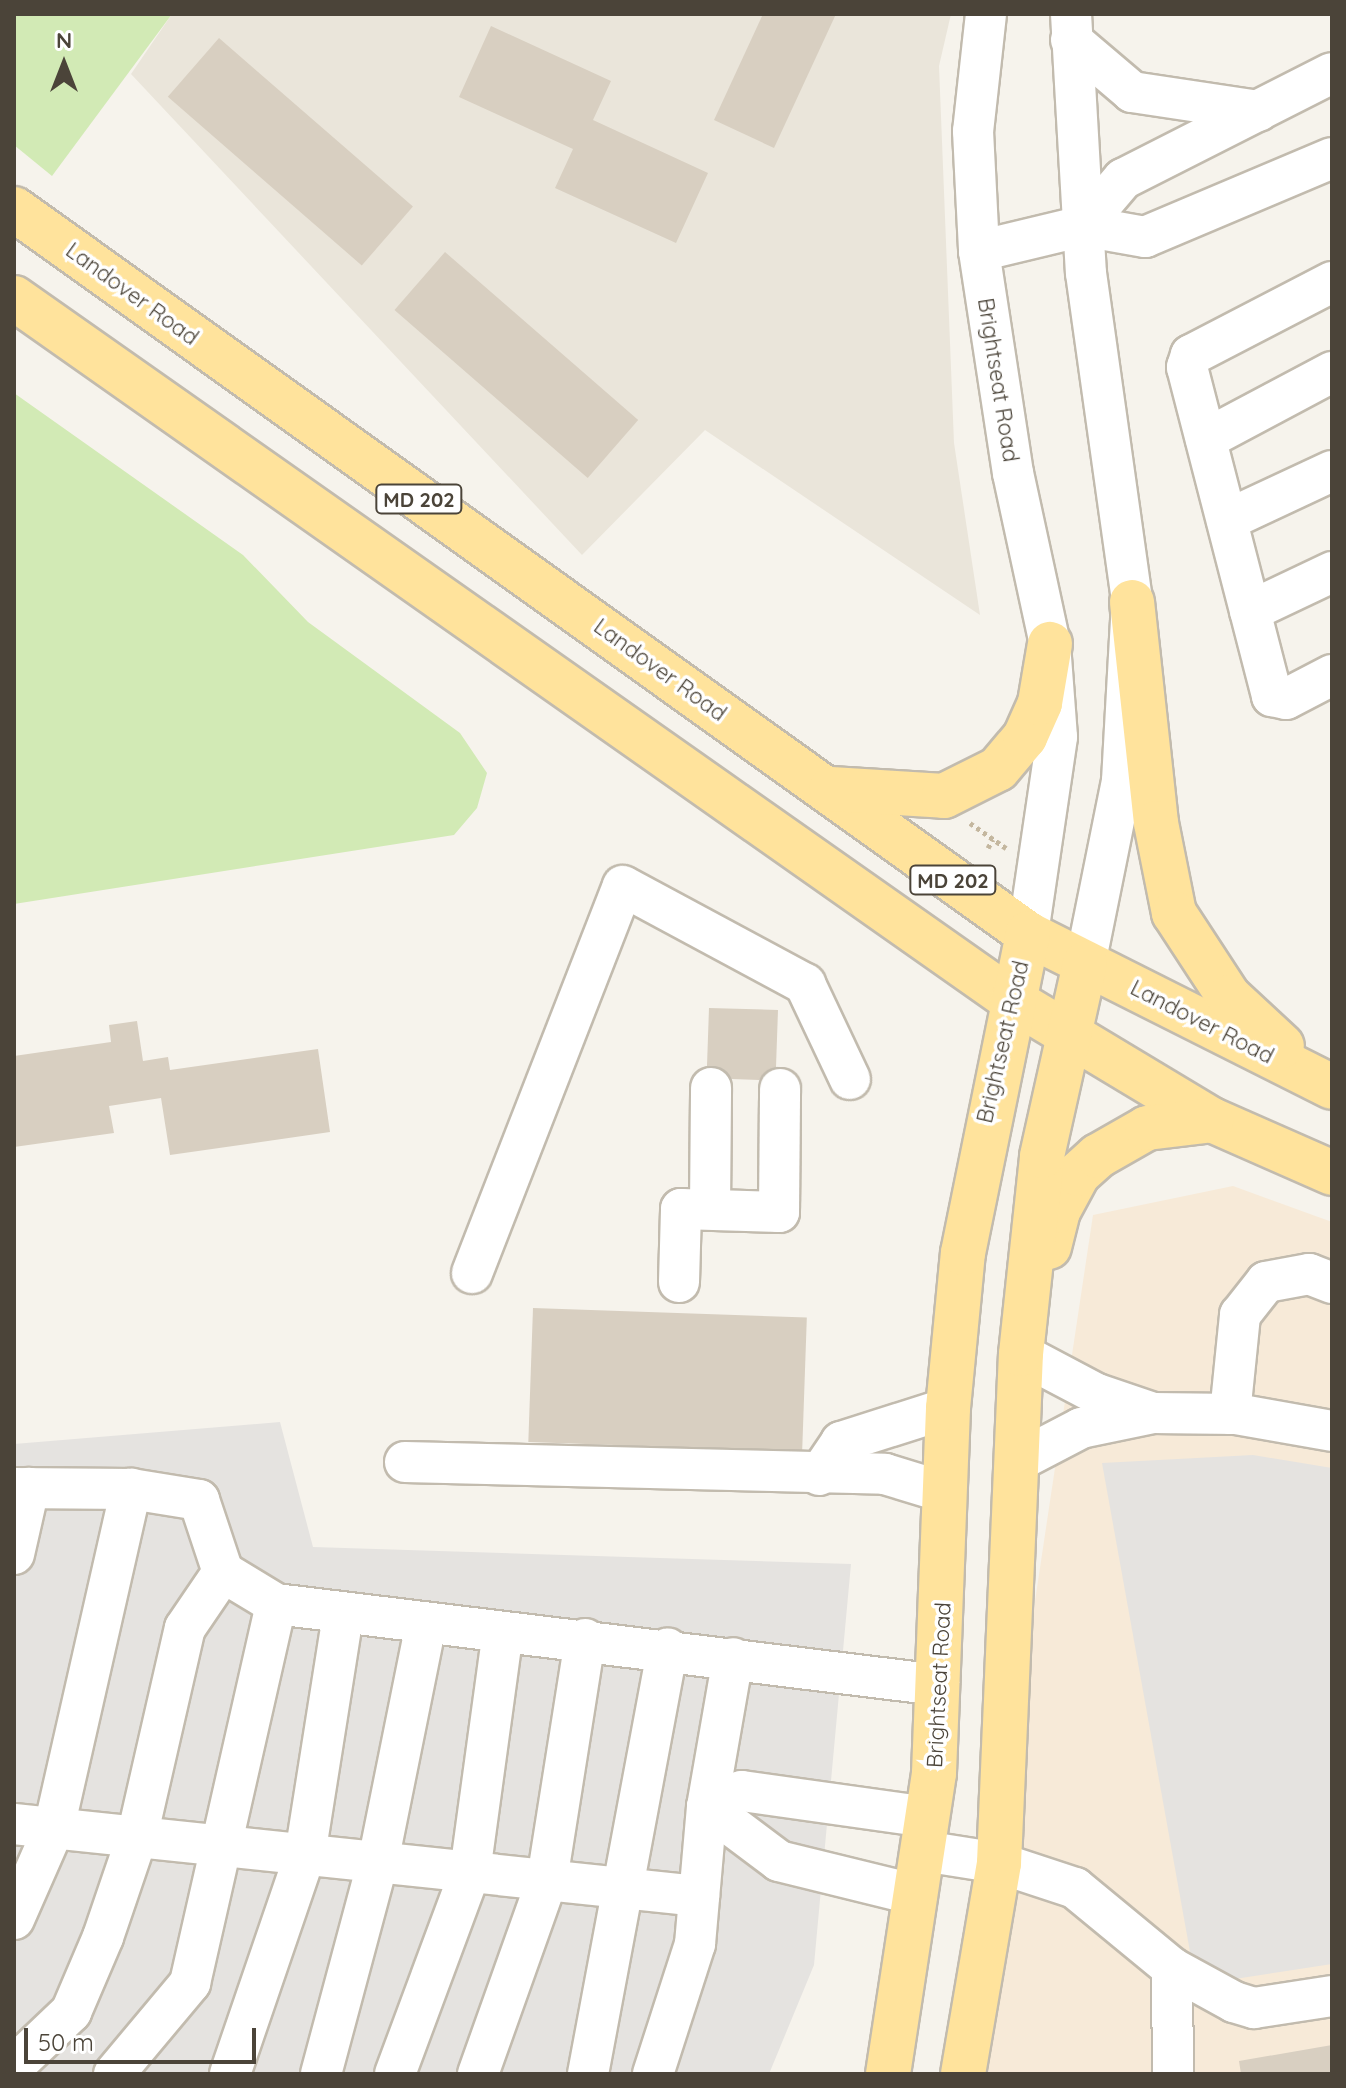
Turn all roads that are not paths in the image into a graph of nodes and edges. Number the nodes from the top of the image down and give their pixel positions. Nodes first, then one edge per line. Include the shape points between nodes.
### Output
1 (986, 14) edge
2 (1071, 27) edge
3 (1332, 73) edge
4 (1259, 111) junction
5 (1332, 158) edge
6 (14, 209) edge
7 (1083, 226) junction
8 (979, 251) junction
9 (1332, 282) edge
10 (14, 298) edge
11 (1332, 372) edge
12 (1206, 439) junction
13 (1332, 471) edge
14 (1227, 520) junction
15 (1332, 572) edge
16 (1132, 602) junction
17 (1250, 611) junction
18 (1050, 644) junction
19 (1332, 675) edge
20 (824, 788) junction
21 (1028, 934) junction
22 (1085, 964) junction
23 (1012, 1000) junction
24 (1069, 1036) junction
25 (850, 1079) dead end
26 (1332, 1085) edge
27 (711, 1088) dead end
28 (780, 1089) dead end
29 (1212, 1120) junction
30 (1332, 1173) edge
31 (710, 1209) junction
32 (472, 1273) dead end
33 (679, 1282) dead end
34 (1332, 1283) edge
35 (1021, 1354) junction
36 (948, 1408) junction
37 (1153, 1413) junction
38 (1230, 1414) junction
39 (1332, 1431) edge
40 (405, 1462) dead end
41 (1016, 1462) junction
42 (819, 1475) junction
43 (22, 1488) edge
44 (131, 1489) junction
45 (944, 1492) junction
46 (14, 1554) edge
47 (223, 1572) junction
48 (276, 1604) junction
49 (343, 1614) junction
50 (426, 1624) junction
51 (503, 1632) junction
52 (585, 1639) junction
53 (668, 1648) junction
54 (733, 1658) junction
55 (939, 1685) junction
56 (707, 1807) junction
57 (14, 1824) edge
58 (54, 1828) junction
59 (926, 1834) junction
60 (137, 1837) junction
61 (218, 1846) junction
62 (305, 1855) junction
63 (378, 1862) junction
64 (999, 1863) junction
65 (470, 1872) junction
66 (547, 1880) junction
67 (626, 1888) junction
68 (917, 1895) junction
69 (699, 1896) junction
70 (14, 1919) edge
71 (1172, 1968) junction
72 (1332, 1996) edge
73 (14, 2066) edge
74 (114, 2074) edge
75 (230, 2074) edge
76 (321, 2074) edge
77 (395, 2074) edge
78 (478, 2074) edge
79 (588, 2074) edge
80 (653, 2074) edge
81 (888, 2074) edge
82 (963, 2074) edge
83 (1173, 2074) edge

1 - 8 street, Brightseat Road via 973,131
2 - 4 street via 1132,92
2 - 7 street
3 - 4 street
4 - 7 street via 1123,179
5 - 7 street via 1145,237
6 - 20 main road, Landover Road / MD 202
7 - 8 street
7 - 16 street
8 - 18 street, Brightseat Road via 1013,473
9 - 12 street via 1191,355 1187,367
10 - 23 main road, MD 202
11 - 12 street
12 - 14 street
13 - 14 street
14 - 17 street
15 - 17 street
16 - 22 street via 1122,781
16 - 26 main road via 1156,823 1174,913 1229,997
17 - 19 street via 1272,696 1286,699
18 - 20 main road via 1040,703 1025,737 998,769 955,792 913,800
18 - 21 street, Brightseat Road via 1054,792
20 - 21 main road, Landover Road / MD 202
21 - 22 main road, Landover Road / MD 202
21 - 23 main road, Brightseat Road
22 - 24 main road
22 - 26 main road, Landover Road / MD 202
23 - 24 main road, MD 202
23 - 36 main road, Brightseat Road via 967,1220
24 - 29 main road, MD 202
24 - 35 main road via 1042,1156
25 - 32 street via 805,984 623,886
27 - 31 street
28 - 31 street via 779,1212
29 - 30 main road, MD 202
29 - 35 main road via 1147,1128 1078,1174 1058,1211
31 - 33 street via 681,1209
34 - 38 street via 1309,1274 1266,1282 1240,1315
35 - 37 street via 1097,1394
35 - 41 main road
36 - 42 street via 841,1442
36 - 45 main road, Brightseat Road
37 - 38 street
37 - 41 street via 1081,1428
38 - 39 street
40 - 42 street
41 - 64 main road
42 - 45 street via 894,1476
43 - 44 street
43 - 46 street
44 - 47 street via 199,1500
44 - 58 street
45 - 55 main road, Brightseat Road
47 - 48 street
47 - 60 street via 185,1628
48 - 49 street
48 - 61 street
49 - 50 street
49 - 62 street
50 - 51 street
50 - 63 street
51 - 52 street
51 - 65 street
52 - 53 street
52 - 66 street
53 - 54 street
53 - 67 street
54 - 55 street
54 - 56 street
55 - 59 main road, Brightseat Road
56 - 59 street via 742,1791
56 - 68 street via 779,1861
56 - 69 street
57 - 58 street
58 - 60 street
58 - 70 street
59 - 64 street
59 - 68 main road, Brightseat Road
60 - 61 street
60 - 73 street via 71,2012
61 - 62 street
61 - 74 street via 190,1983
62 - 63 street
62 - 75 street
63 - 65 street
63 - 76 street
64 - 71 street via 1075,1888
64 - 82 main road
65 - 66 street
65 - 77 street
66 - 67 street
66 - 78 street
67 - 69 street
67 - 79 street
68 - 81 main road, Brightseat Road
69 - 80 street via 695,1944
71 - 72 street via 1254,2008
71 - 83 street

